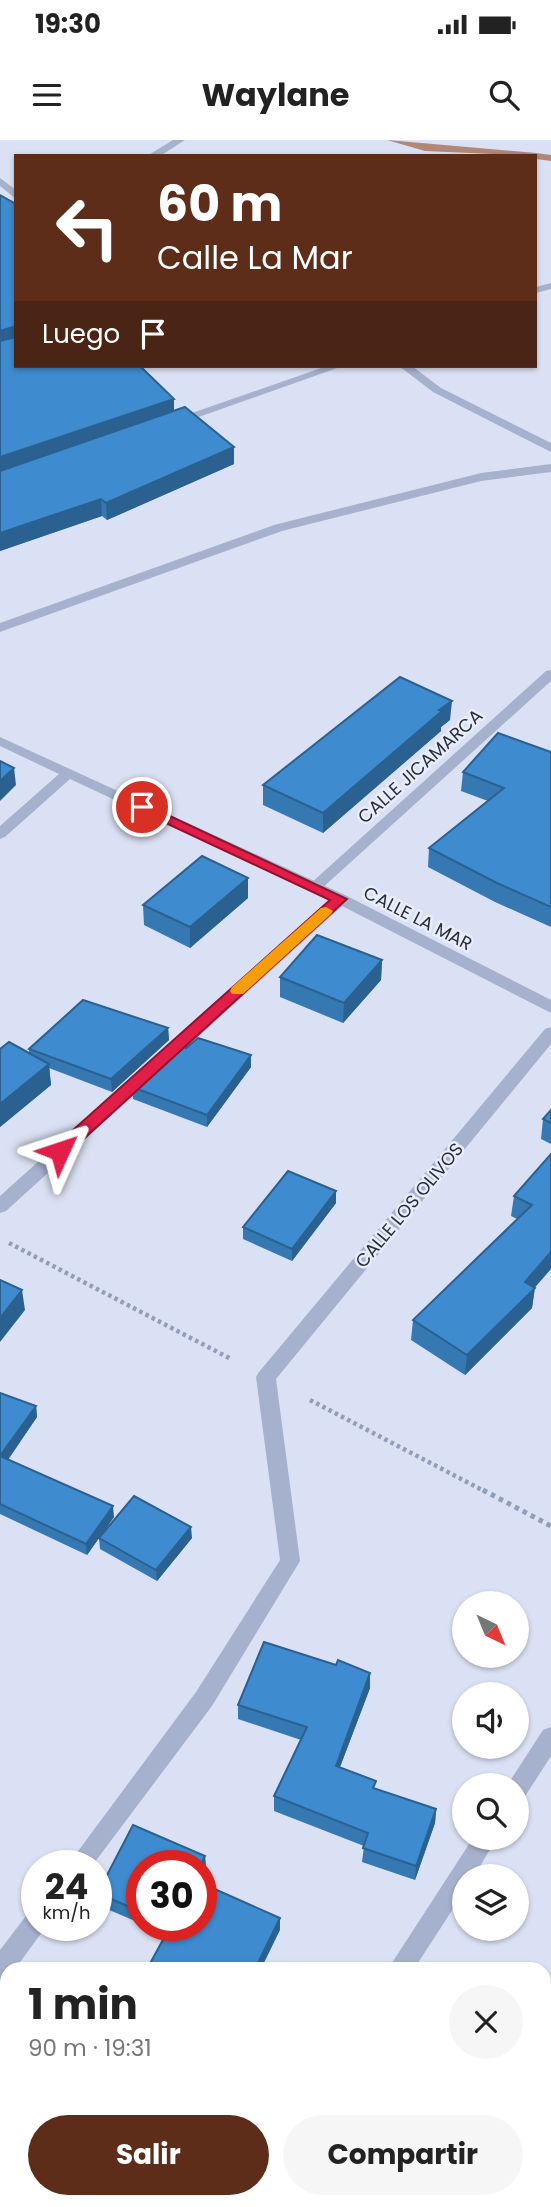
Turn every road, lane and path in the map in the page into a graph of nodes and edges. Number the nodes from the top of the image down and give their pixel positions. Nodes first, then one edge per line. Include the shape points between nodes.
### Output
1 (180, 140) edge
2 (156, 154) edge
3 (0, 181) edge
4 (14, 193) edge
5 (331, 368) edge
6 (408, 368) edge
7 (156, 428) edge
8 (551, 448) edge
9 (551, 468) edge
10 (0, 628) edge
11 (551, 674) edge
12 (0, 741) edge
13 (68, 773) junction
14 (0, 834) edge
15 (315, 887) junction
16 (340, 899) junction
17 (551, 1007) edge
18 (551, 1033) edge
19 (0, 1206) edge
20 (551, 1737) edge
21 (528, 1773) edge
22 (90, 1850) edge
23 (478, 1850) edge
24 (21, 1941) edge
25 (5, 1962) edge
26 (405, 1962) edge

1 - 2 street
3 - 4 street
5 - 7 street
6 - 8 street via 437,390
9 - 10 street via 481,477 278,528
11 - 15 street, CALLE JICAMARCA
12 - 13 street, CALLE LA MAR
13 - 14 street
13 - 15 street, CALLE LA MAR
15 - 16 street, CALLE LA MAR
16 - 17 street, CALLE LA MAR
16 - 19 street
18 - 22 street, CALLE LOS OLIVOS via 266,1377 289,1561 204,1699
20 - 21 street
23 - 26 street
24 - 25 street

